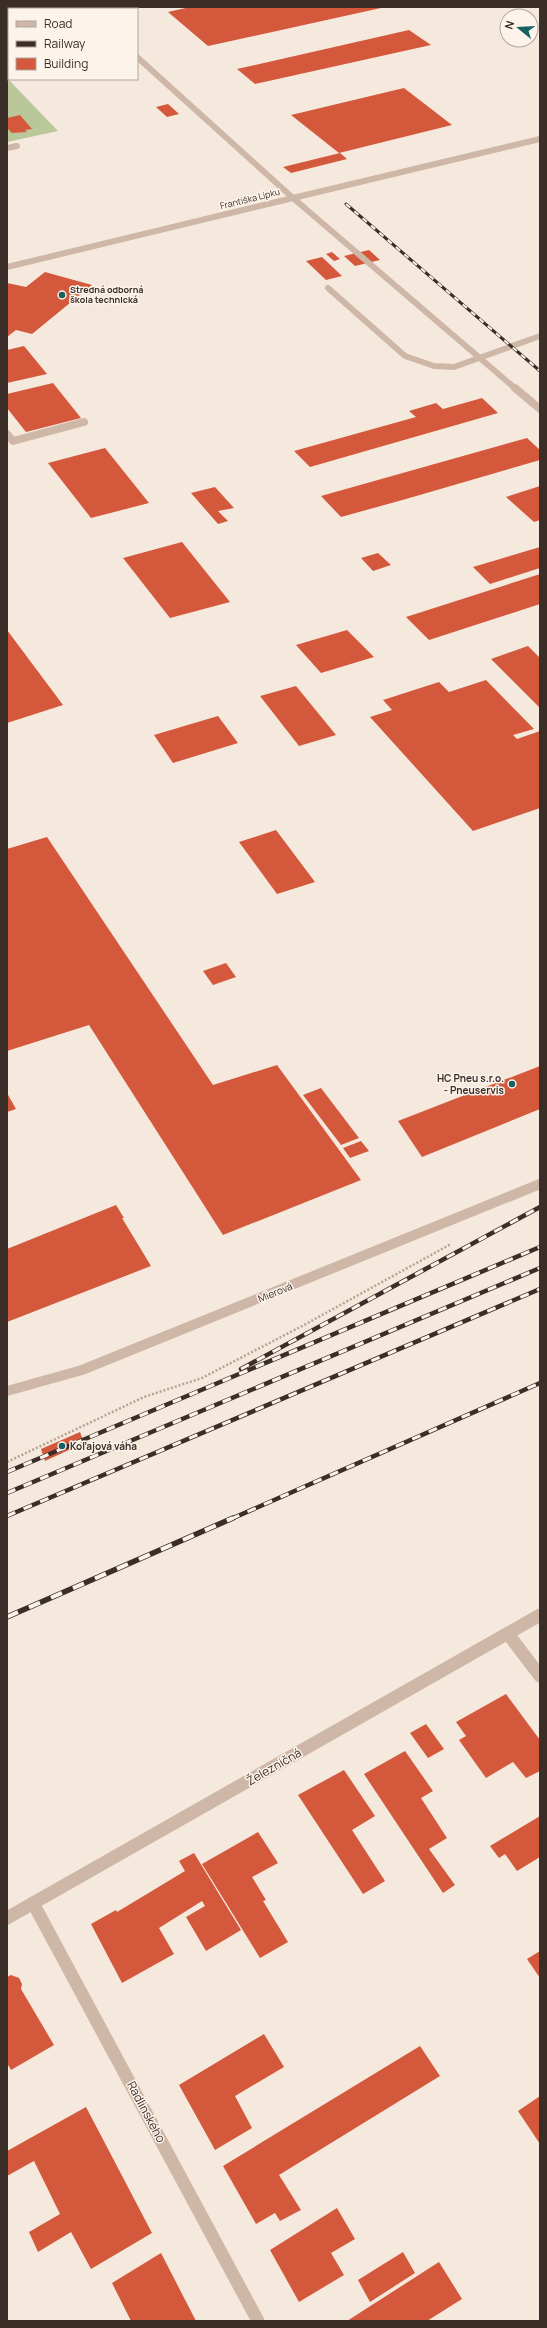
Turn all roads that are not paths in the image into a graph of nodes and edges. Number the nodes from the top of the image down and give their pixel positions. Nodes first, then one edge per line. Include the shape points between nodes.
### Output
1 (138, 58) edge
2 (540, 138) edge
3 (17, 146) dead end
4 (7, 148) edge
5 (293, 198) junction
6 (7, 267) edge
7 (328, 288) dead end
8 (540, 336) edge
9 (482, 358) junction
10 (540, 409) edge
11 (84, 422) dead end
12 (7, 434) edge
13 (540, 1184) edge
14 (7, 1391) edge
15 (540, 1615) edge
16 (508, 1634) junction
17 (540, 1676) edge
18 (33, 1903) junction
19 (7, 1918) edge
20 (258, 2321) edge

1 - 5 street, Františka Lipku
2 - 5 street
3 - 4 street
5 - 6 street, Františka Lipku
5 - 9 street
7 - 9 street via 405,356 434,366 454,368
8 - 9 street
9 - 10 street
11 - 12 street via 13,441
13 - 14 street, Mierová via 82,1370
15 - 16 street, Železničná
16 - 17 street
16 - 18 street, Železničná
18 - 19 street, Železničná
18 - 20 street, Radlinského

